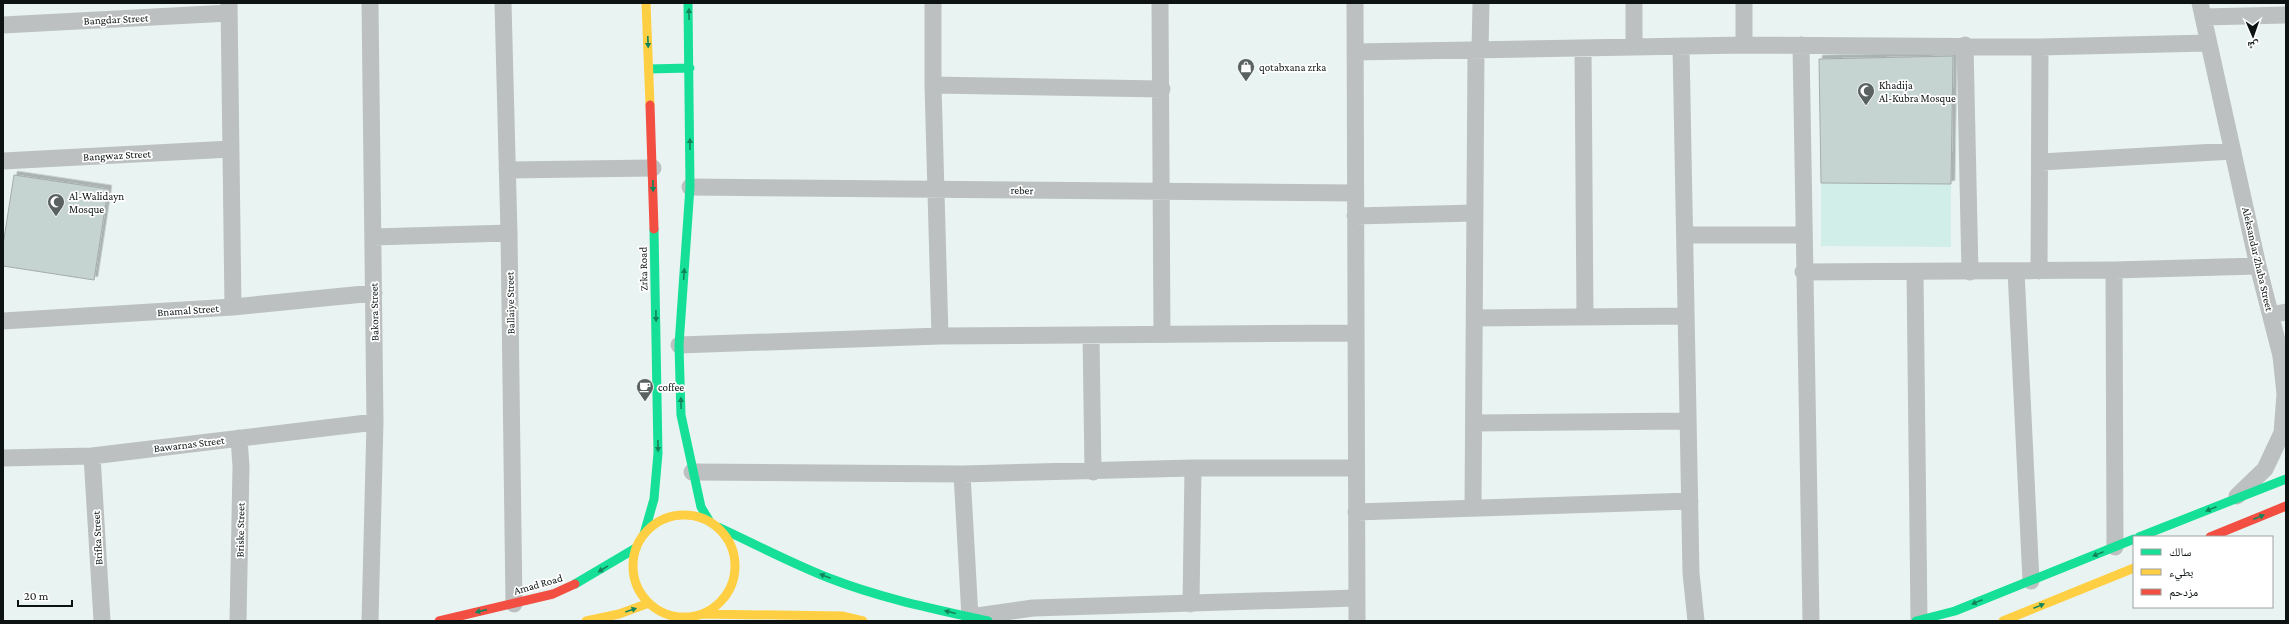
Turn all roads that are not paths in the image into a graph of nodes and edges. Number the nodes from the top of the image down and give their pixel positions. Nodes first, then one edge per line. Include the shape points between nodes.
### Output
1 (370, 3) edge
2 (504, 3) edge
3 (646, 3) edge
4 (688, 3) edge
5 (933, 3) edge
6 (1160, 3) edge
7 (1355, 3) edge
8 (1481, 3) edge
9 (1634, 3) edge
10 (1744, 3) edge
11 (229, 8) edge
12 (2201, 10) edge
13 (2286, 15) edge
14 (3, 25) edge
15 (2208, 43) junction
16 (1801, 45) junction
17 (1965, 45) junction
18 (1682, 46) junction
19 (1744, 46) junction
20 (1634, 47) junction
21 (2040, 47) junction
22 (1583, 48) junction
23 (1478, 50) junction
24 (1355, 52) junction
25 (690, 68) junction
26 (649, 69) junction
27 (933, 85) junction
28 (1162, 90) junction
29 (231, 149) junction
30 (2232, 151) junction
31 (3, 161) edge
32 (2041, 162) junction
33 (653, 168) junction
34 (507, 170) junction
35 (690, 186) junction
36 (936, 188) junction
37 (1162, 192) junction
38 (1355, 193) junction
39 (1475, 213) junction
40 (1355, 216) junction
41 (509, 233) junction
42 (1685, 235) junction
43 (1803, 235) junction
44 (373, 237) junction
45 (2258, 266) junction
46 (2114, 270) junction
47 (2016, 271) junction
48 (2039, 271) junction
49 (1803, 272) junction
50 (1970, 272) junction
51 (1915, 273) junction
52 (374, 293) junction
53 (233, 307) junction
54 (2278, 313) edge
55 (1686, 316) junction
56 (1585, 317) junction
57 (1474, 318) junction
58 (3, 321) edge
59 (1356, 333) junction
60 (1162, 334) junction
61 (1091, 335) junction
62 (940, 336) junction
63 (679, 345) junction
64 (1688, 421) junction
65 (375, 422) junction
66 (1474, 423) junction
67 (239, 438) junction
68 (92, 456) junction
69 (3, 458) edge
70 (1193, 468) junction
71 (1356, 468) junction
72 (692, 472) junction
73 (1093, 472) junction
74 (962, 474) junction
75 (2286, 479) edge
76 (2233, 500) junction
77 (1690, 501) junction
78 (2286, 506) edge
79 (1473, 508) junction
80 (1356, 512) junction
81 (713, 524) junction
82 (644, 534) junction
83 (2142, 536) edge
84 (2212, 536) edge
85 (2133, 539) edge
86 (2115, 547) junction
87 (636, 548) junction
88 (2133, 568) edge
89 (2031, 581) junction
90 (1356, 598) junction
91 (649, 603) junction
92 (514, 604) junction
93 (1191, 604) junction
94 (702, 614) junction
95 (970, 617) junction
96 (102, 621) edge
97 (238, 621) edge
98 (370, 621) edge
99 (439, 621) edge
100 (586, 621) edge
101 (863, 621) edge
102 (988, 621) edge
103 (1357, 621) edge
104 (1696, 621) edge
105 (1811, 621) edge
106 (1918, 621) edge
107 (2002, 621) edge

1 - 44 street, Bakora Street
2 - 34 street, Ballaiye Street
3 -> 26 main road, Zrka Road
25 -> 4 main road
5 - 27 street
6 - 28 street
7 - 24 street
8 - 23 street
9 - 20 street
10 - 19 street
11 - 14 street, Bangdar Street
11 - 29 street
12 - 13 street
12 - 15 street, Aleksandar Zhaba Street
15 - 21 street
15 - 30 street, Aleksandar Zhaba Street
16 - 17 street
16 - 19 street
16 - 43 street
17 - 21 street
17 - 50 street
18 - 19 street
18 - 20 street
18 - 42 street
20 - 22 street
21 - 32 street
22 - 23 street
22 - 56 street
23 - 24 street
23 - 39 street
24 - 38 street
25 - 26 main road
35 -> 25 main road
26 - 33 main road, Zrka Road
27 - 28 street
27 - 36 street
28 - 37 street
29 - 31 street, Bangwaz Street
29 - 53 street
30 - 32 street
30 - 45 street, Aleksandar Zhaba Street
32 - 48 street
33 - 34 street
33 -> 82 main road, Zrka Road via 658,453 654,499
34 - 41 street, Ballaiye Street
35 - 36 street, reber
63 -> 35 main road
36 - 37 street, reber
36 - 62 street
37 - 38 street, reber
37 - 60 street
38 - 40 street
39 - 40 street
39 - 57 street
40 - 59 street
41 - 44 street
41 - 92 street, Ballaiye Street
42 - 43 street
42 - 55 street
43 - 49 street
44 - 52 street, Bakora Street
45 - 46 street
45 - 54 street, Aleksandar Zhaba Street
46 - 48 street
46 - 86 street
47 - 48 street
47 - 50 street
47 - 89 street
49 - 51 street
49 - 105 street
50 - 51 street
51 - 106 street
52 - 53 street, Bnamal Street
52 - 65 street, Bakora Street
53 - 58 street, Bnamal Street
54 - 76 street, Aleksandar Zhaba Street via 2285,394 2282,433 2265,469
55 - 56 street
55 - 64 street
56 - 57 street
57 - 66 street
59 - 60 street
59 - 71 street
60 - 61 street
61 - 62 street
61 - 73 street
62 - 63 street
72 -> 63 main road via 681,415
64 - 66 street
64 - 77 street
65 - 67 street, Bawarnas Street
65 - 98 street, Bakora Street
66 - 79 street
67 - 68 street, Bawarnas Street
67 - 97 street, Briske Street via 241,467
68 - 69 street, Bawarnas Street
68 - 96 street, Brifka Street
70 - 71 street
70 - 73 street
70 - 93 street
71 - 80 street
72 - 74 street
72 - 81 main road via 701,507
73 - 74 street
74 - 95 street
75 - 76 main road
76 -> 83 main road
77 - 79 street
77 - 104 street via 1691,573
84 -> 78 main road
79 - 80 street
80 - 90 street
81 - 82 main road via 698,517 675,516 653,525
81 - 94 main road via 731,545 735,568 729,591 722,601
95 -> 81 main road via 877,595 845,584 795,565 766,548
82 - 87 main road
85 - 86 main road
86 -> 89 main road
87 - 91 main road via 632,565 634,579
87 -> 92 main road, Amad Road via 574,586
107 -> 88 main road
89 -> 106 main road via 1955,611
90 - 93 street
90 - 103 street
91 - 94 main road via 671,616 692,617
100 -> 91 main road via 619,614
92 -> 99 main road, Amad Road
93 - 95 street via 1033,608
94 - 101 main road via 842,616
95 - 102 main road

